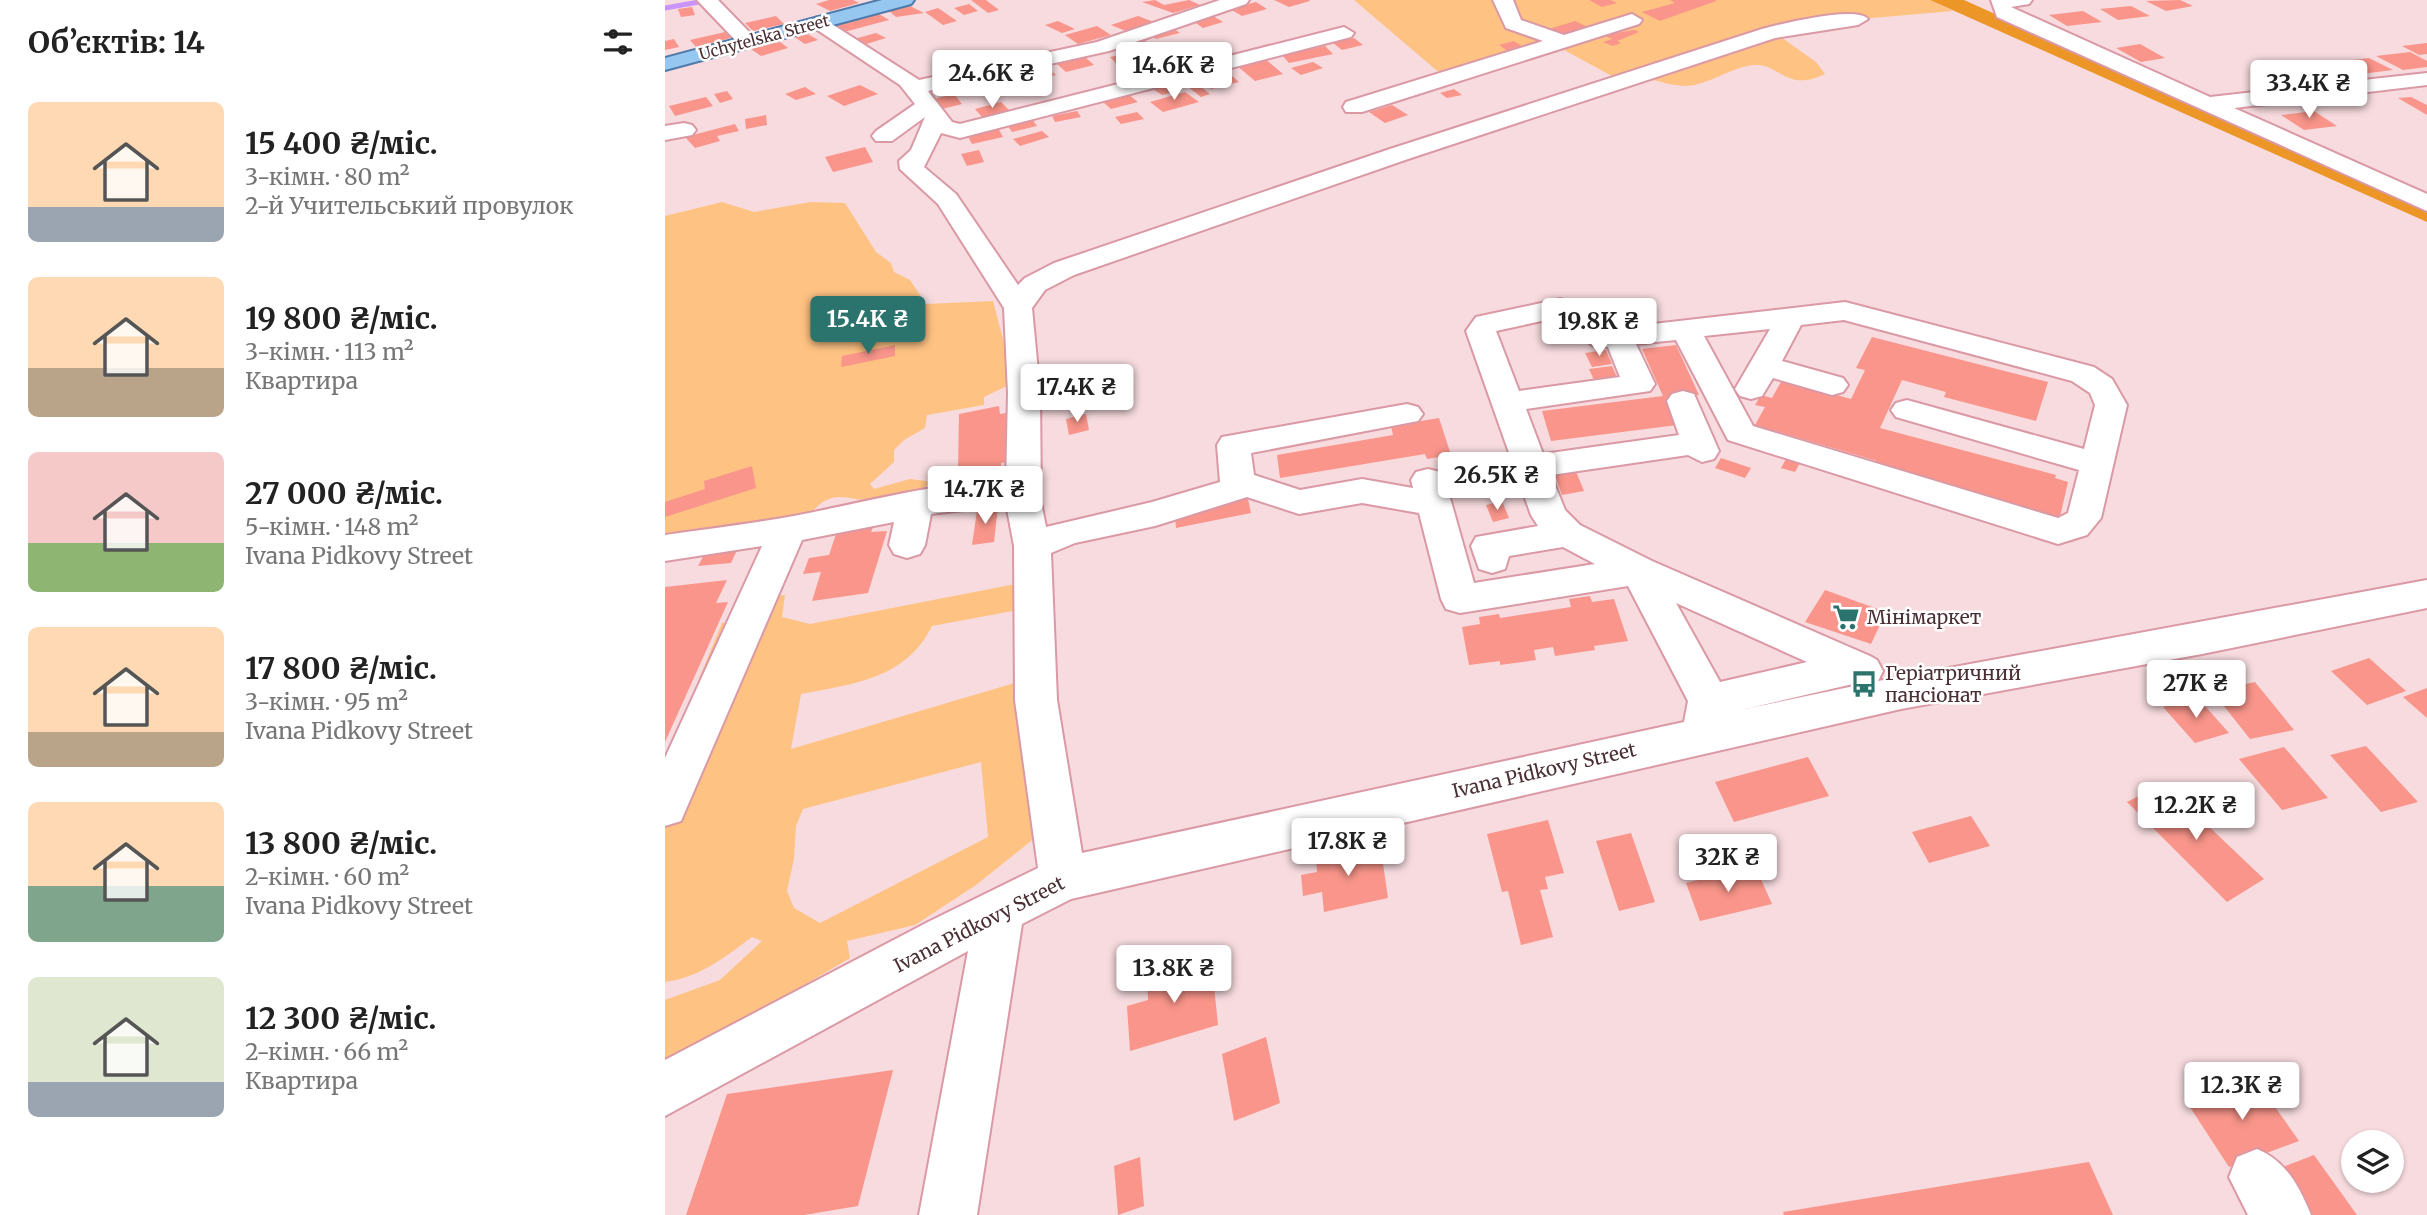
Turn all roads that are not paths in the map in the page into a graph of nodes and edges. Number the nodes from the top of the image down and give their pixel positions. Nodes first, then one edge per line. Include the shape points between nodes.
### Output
1 (904, 0) edge
2 (1238, 0) edge
3 (1503, 0) edge
4 (2022, 0) edge
5 (708, 1) edge
6 (1859, 19) dead end
7 (1632, 20) dead end
8 (817, 23) junction
9 (1344, 33) dead end
10 (1571, 39) junction
11 (747, 41) junction
12 (665, 64) edge
13 (1604, 67) junction
14 (1453, 76) junction
15 (2427, 79) edge
16 (1481, 94) dead end
17 (926, 104) junction
18 (2207, 104) junction
19 (1354, 107) dead end
20 (884, 136) dead end
21 (2427, 204) edge
22 (1018, 308) junction
23 (1792, 315) junction
24 (1685, 329) junction
25 (1618, 337) junction
26 (1832, 385) dead end
27 (1683, 401) dead end
28 (1508, 402) junction
29 (1917, 412) dead end
30 (1407, 415) dead end
31 (2043, 425) dead end
32 (1529, 447) junction
33 (2088, 461) junction
34 (1237, 482) junction
35 (1023, 502) junction
36 (915, 508) junction
37 (787, 530) junction
38 (1567, 534) junction
39 (1488, 544) dead end
40 (907, 545) dead end
41 (1033, 546) junction
42 (665, 548) edge
43 (1639, 571) junction
44 (2427, 594) edge
45 (1856, 667) junction
46 (1901, 693) junction
47 (1706, 718) junction
48 (665, 807) edge
49 (1063, 879) junction
50 (1000, 910) junction
51 (665, 1089) edge
52 (948, 1215) edge

1 - 8 main road, Uchytelska Street
2 - 17 street
3 - 10 street via 1513,24
4 - 18 street via 1999,2 2004,13
5 - 11 street
6 - 13 street via 1783,29
7 - 10 street
8 - 11 main road, Uchytelska Street
8 - 17 street
9 - 17 street via 960,131 944,127
10 - 13 street
10 - 14 street
11 - 12 main road, Uchytelska Street
13 - 22 street via 1064,269 1035,284
14 - 16 street
14 - 19 street
15 - 18 street
17 - 20 street
17 - 22 street via 921,154 911,160 912,169 947,198
18 - 21 street
22 - 35 street via 1024,393
23 - 24 street
23 - 26 street via 1757,377
23 - 33 street via 1845,311 2095,379 2111,405
24 - 25 street
24 - 33 street via 1740,433 2058,531 2082,521
25 - 28 street via 1639,384
25 - 28 street via 1603,339 1560,308 1486,323 1481,331
27 - 32 street via 1700,447 1590,453
28 - 32 street
29 - 33 street via 2001,427
30 - 34 street via 1234,445
31 - 33 street via 2084,436
32 - 38 street via 1549,515
34 - 41 street via 1238,488 1155,514 1068,532
34 - 43 street via 1299,502 1360,483 1431,492 1460,599
35 - 36 street via 995,494
35 - 41 street
36 - 37 street
36 - 40 street
37 - 42 street
37 - 48 street
38 - 39 street
38 - 43 street
41 - 49 street via 1036,700
43 - 45 street
43 - 47 street
44 - 46 street, Ivana Pidkovy Street
45 - 46 street
45 - 47 street
46 - 47 street, Ivana Pidkovy Street
47 - 49 street, Ivana Pidkovy Street
49 - 50 street, Ivana Pidkovy Street
50 - 51 street, Ivana Pidkovy Street
50 - 52 street

